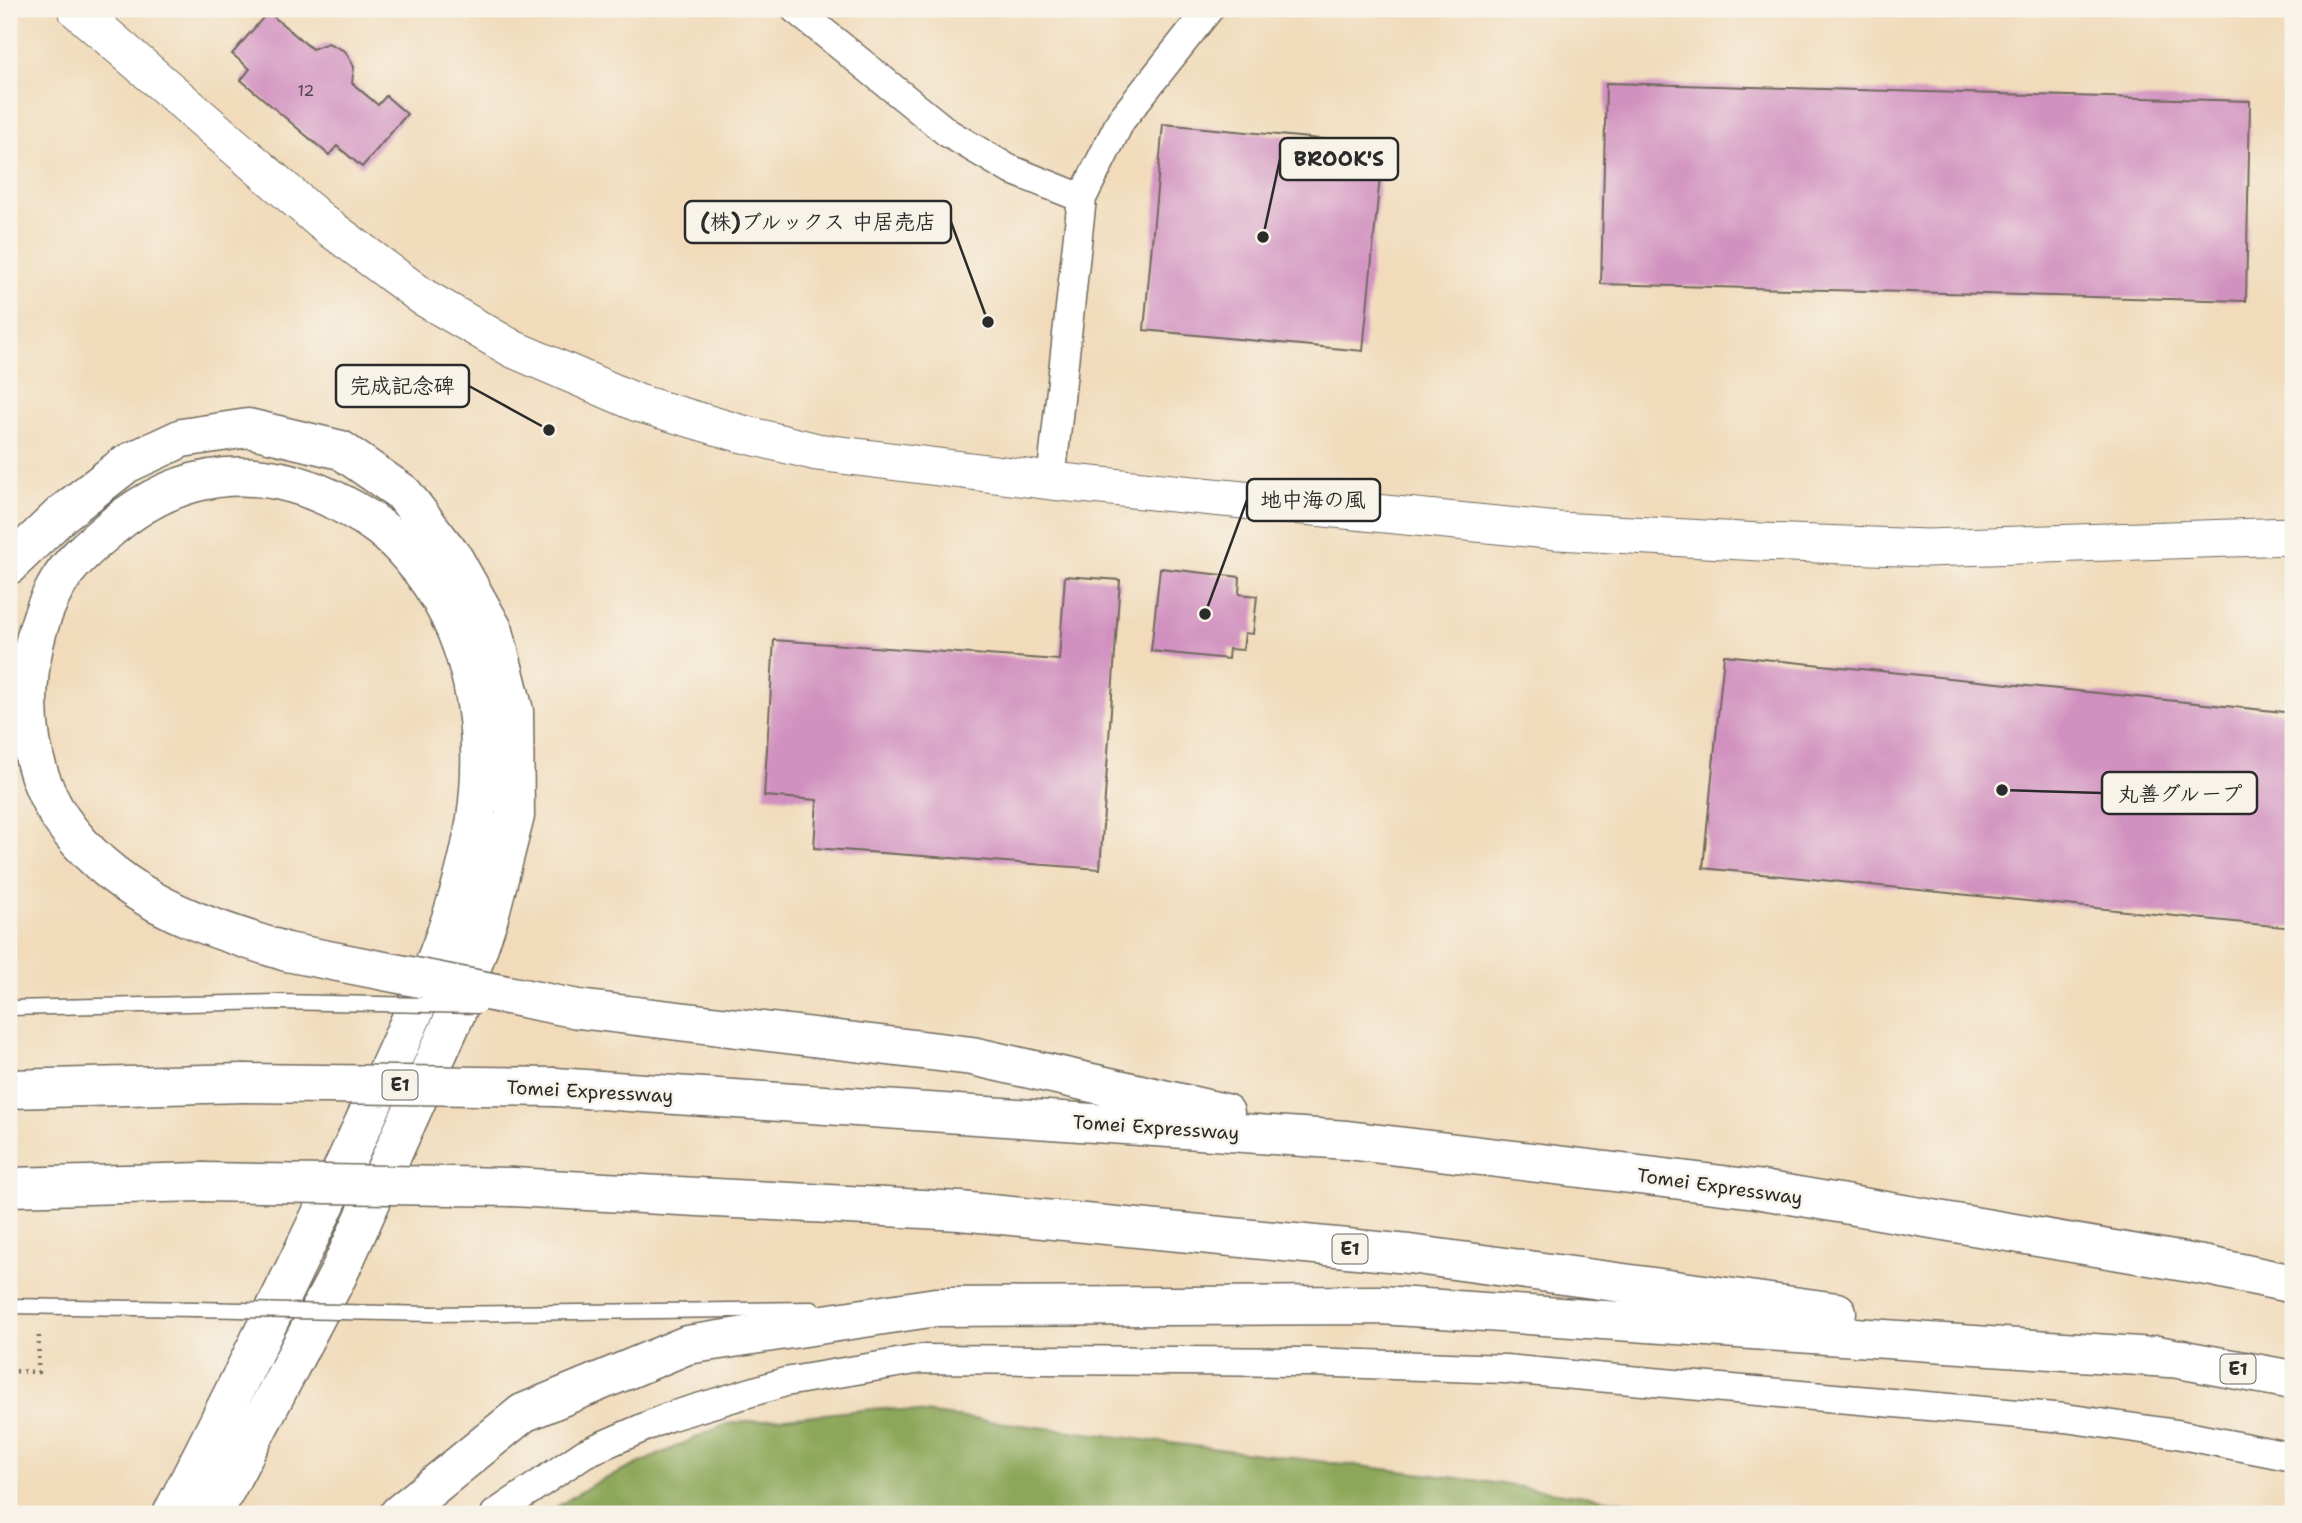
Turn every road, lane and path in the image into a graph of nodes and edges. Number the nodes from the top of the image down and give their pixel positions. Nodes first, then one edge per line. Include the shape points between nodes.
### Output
1 (76, 9) edge
2 (795, 9) edge
3 (1209, 9) edge
4 (1082, 198) junction
5 (1051, 481) junction
6 (2293, 536) edge
7 (9, 565) edge
8 (9, 1008) edge
9 (578, 1009) junction
10 (9, 1089) edge
11 (1347, 1140) junction
12 (9, 1186) edge
13 (2293, 1284) edge
14 (9, 1306) edge
15 (936, 1307) junction
16 (39, 1332) dead end
17 (2183, 1359) junction
18 (9, 1371) edge
19 (2293, 1380) edge
20 (2293, 1457) edge
21 (172, 1514) edge
22 (213, 1514) edge
23 (398, 1514) edge
24 (495, 1514) edge

1 - 5 street via 322,222 424,297 513,349 638,403 765,440 817,452
2 - 4 street via 948,132 1009,169
3 - 4 street via 1121,120
4 - 5 street
5 - 6 street via 1558,531 1760,542 1927,548
7 - 22 highway via 62,514 126,464 182,438 248,428 341,450 403,493 454,559 494,631 514,711 515,816 489,917 457,1011 338,1275
8 - 9 lane, bridge via 277,1002
9 - 11 highway via 972,1056
9 - 21 highway, bridge via 287,953 204,926 122,881 69,830 47,793 33,748 28,705 31,661 41,621 59,581 88,547 131,511 178,488 219,477 265,476 312,488 391,534 423,571 449,611 469,665 479,716 476,816 439,956 314,1233
10 - 11 highway, Tomei Expressway / E1, bridge via 244,1083 555,1087
11 - 13 highway, Tomei Expressway / E1 via 1756,1189
12 - 17 highway, E1, bridge via 202,1182 513,1187 960,1211 1409,1254
14 - 15 lane, bridge via 433,1314
15 - 17 highway via 1381,1305
15 - 23 highway via 687,1345 523,1413
16 - 18 path via 38,1372
17 - 19 highway, E1
20 - 24 street via 2065,1418 1505,1369 1309,1362 921,1359 785,1382 668,1417 585,1453

